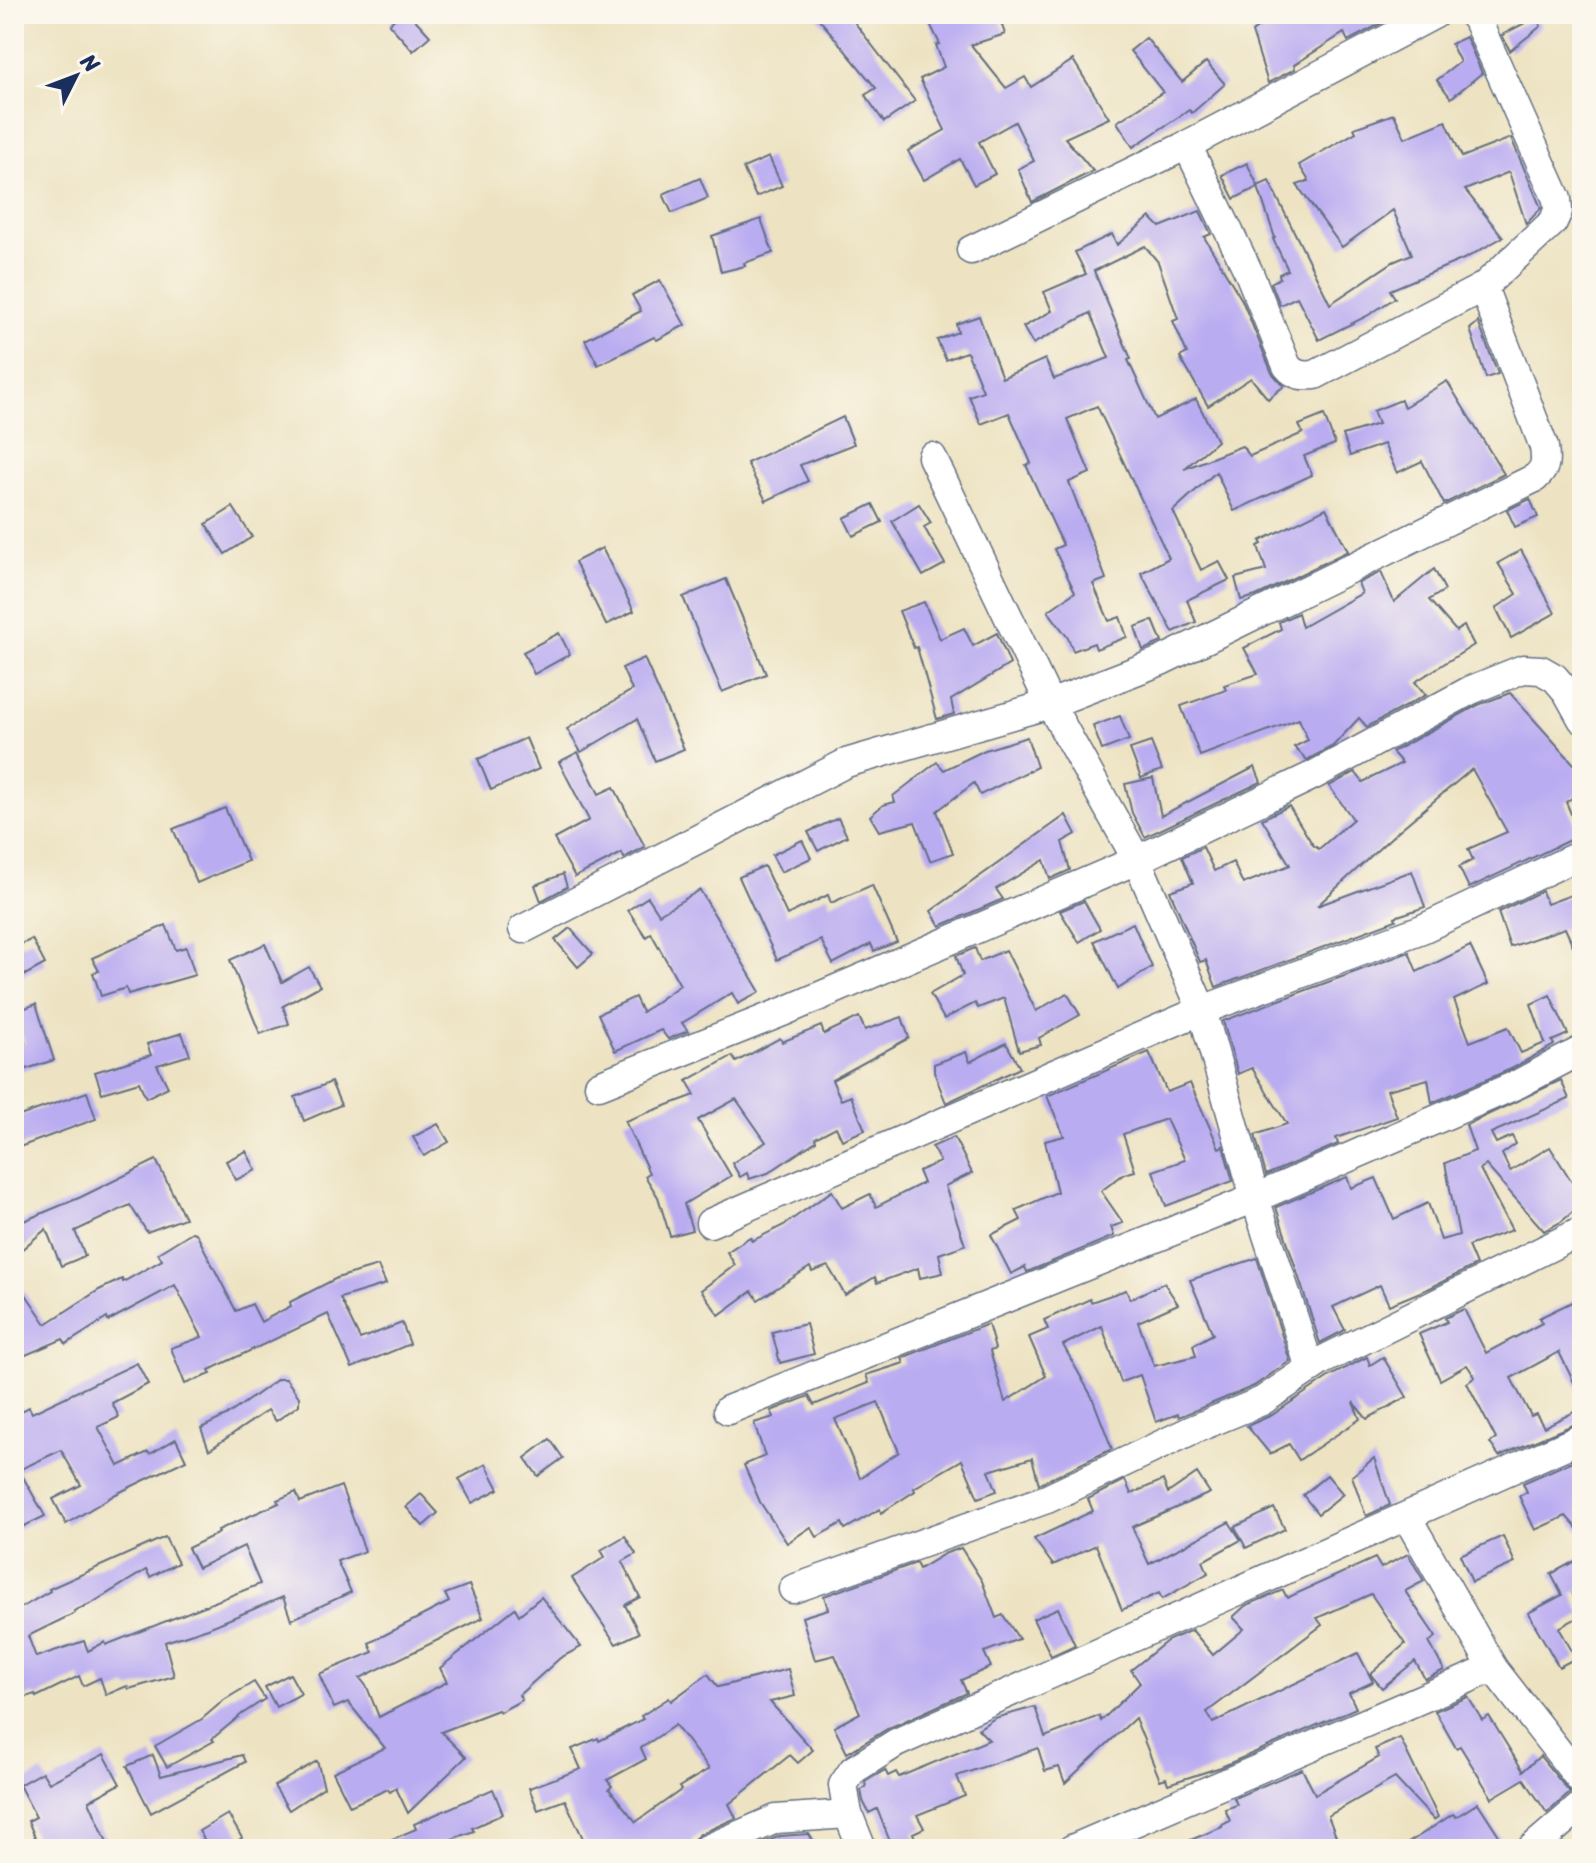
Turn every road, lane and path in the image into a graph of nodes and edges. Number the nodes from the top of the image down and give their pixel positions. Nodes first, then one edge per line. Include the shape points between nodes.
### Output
1 (1435, 14) edge
2 (1472, 14) edge
3 (1187, 145) junction
4 (971, 250) dead end
5 (1483, 287) junction
6 (932, 457) dead end
7 (1050, 704) junction
8 (1582, 719) edge
9 (1582, 854) edge
10 (1137, 860) junction
11 (523, 929) dead end
12 (1202, 1010) junction
13 (1582, 1050) edge
14 (599, 1085) dead end
15 (1255, 1198) junction
16 (710, 1223) dead end
17 (1582, 1231) edge
18 (1310, 1368) junction
19 (728, 1410) dead end
20 (1582, 1438) edge
21 (1407, 1517) junction
22 (793, 1589) dead end
23 (1493, 1668) junction
24 (1582, 1782) edge
25 (1582, 1805) edge
26 (848, 1814) junction
27 (707, 1849) edge
28 (862, 1849) edge
29 (1072, 1849) edge
30 (1531, 1849) edge

1 - 3 street
2 - 5 street via 1558,211 1553,222
3 - 4 street
3 - 5 street via 1293,373 1315,375
5 - 7 street via 1544,447 1546,462 1535,478 1161,661
6 - 7 street
7 - 10 street
7 - 11 street via 846,763
8 - 10 street via 1555,678 1523,669 1471,690 1314,775
9 - 12 street via 1422,929
10 - 12 street
10 - 14 street
12 - 15 street
12 - 16 street
13 - 15 street via 1518,1084
15 - 18 street
15 - 19 street
17 - 18 street
18 - 22 street via 1262,1401 1047,1499
20 - 21 street
21 - 23 street
21 - 26 street via 896,1743 853,1770 843,1785
23 - 24 street
23 - 29 street
25 - 30 street
26 - 27 street via 776,1819
26 - 28 street

